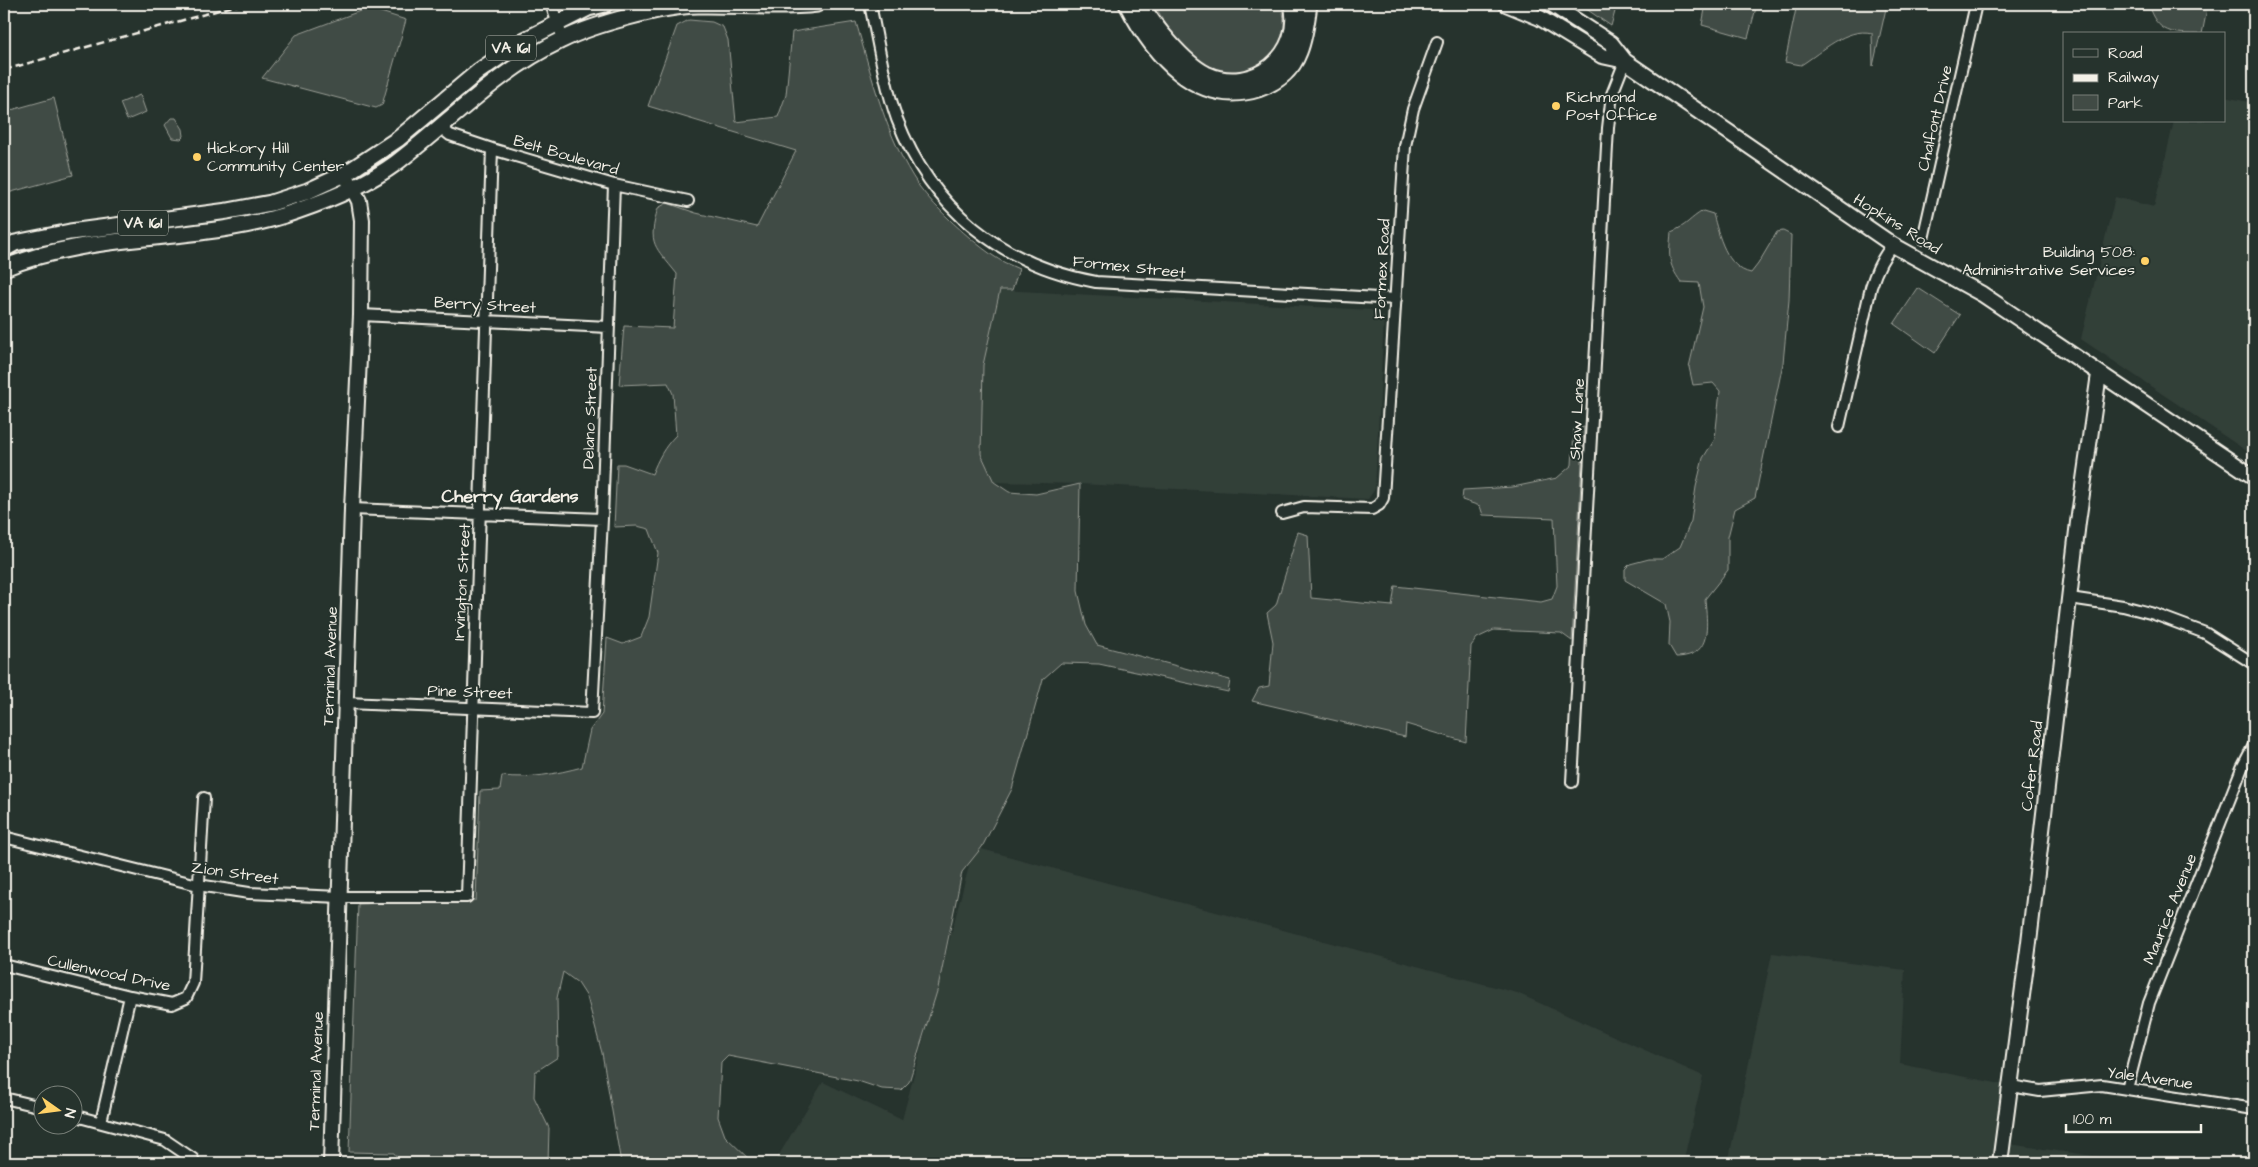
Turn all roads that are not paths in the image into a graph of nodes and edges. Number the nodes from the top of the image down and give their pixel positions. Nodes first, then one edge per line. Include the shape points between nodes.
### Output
1 (551, 4) edge
2 (605, 4) edge
3 (817, 4) edge
4 (870, 4) edge
5 (1127, 4) edge
6 (1141, 4) edge
7 (1292, 4) edge
8 (1309, 4) edge
9 (1319, 4) edge
10 (1506, 4) edge
11 (1551, 4) edge
12 (1976, 4) edge
13 (558, 22) junction
14 (563, 39) junction
15 (1302, 42) junction
16 (1437, 42) dead end
17 (1625, 61) junction
18 (440, 127) junction
19 (492, 149) junction
20 (345, 174) junction
21 (614, 184) junction
22 (354, 188) junction
23 (688, 201) dead end
24 (162, 220) junction
25 (189, 233) junction
26 (1923, 239) dead end
27 (1893, 245) junction
28 (9, 246) edge
29 (20, 261) junction
30 (4, 268) edge
31 (1396, 299) junction
32 (361, 315) junction
33 (485, 320) junction
34 (608, 327) junction
35 (2099, 374) junction
36 (1839, 427) dead end
37 (2254, 477) edge
38 (352, 509) junction
39 (1282, 513) dead end
40 (480, 514) junction
41 (602, 519) junction
42 (2070, 598) junction
43 (2254, 664) edge
44 (346, 703) junction
45 (472, 707) junction
46 (592, 713) joint
47 (2254, 745) edge
48 (1572, 782) dead end
49 (204, 798) dead end
50 (4, 837) edge
51 (198, 885) junction
52 (340, 897) junction
53 (467, 898) joint
54 (4, 965) edge
55 (130, 996) junction
56 (2011, 1086) junction
57 (2127, 1089) junction
58 (4, 1098) edge
59 (32, 1105) edge
60 (2253, 1108) edge
61 (82, 1117) edge
62 (101, 1122) junction
63 (194, 1161) edge
64 (331, 1163) edge
65 (2000, 1163) edge

1 - 13 street
2 - 13 main road, VA 161
3 - 14 main road, VA 161 via 694,5 656,11
4 - 31 street, Formex Street via 892,100 911,152 938,192 962,218 1014,255 1050,271 1096,282
5 - 15 main road via 1158,51 1174,68 1190,81 1219,93 1242,94 1274,82 1288,71
6 - 7 main road via 1190,63 1205,73 1245,79 1275,64 1293,37
8 - 15 main road
9 - 15 main road
10 - 17 street, Hopkins Road via 1540,18 1602,56
11 - 17 street, Hopkins Road via 1611,43
12 - 26 street, Chalfont Drive
13 - 14 street
13 - 20 main road, VA 161 via 497,57 398,139
14 - 18 main road, VA 161 via 503,75
16 - 31 street, Formex Road via 1413,109 1405,146
17 - 27 street, Hopkins Road
17 - 48 street, Shaw Lane via 1612,94 1608,128
18 - 19 street, Belt Boulevard via 450,136
18 - 22 main road, VA 161 via 395,163
19 - 21 street, Belt Boulevard
19 - 33 street, Irvington Street
20 - 22 street, Terminal Avenue
20 - 24 main road, VA 161 via 308,191 270,203
21 - 23 street, Belt Boulevard
21 - 34 street, Delano Street
22 - 25 main road, VA 161 via 295,212
22 - 32 street, Terminal Avenue via 362,220
24 - 25 main road
24 - 28 main road, VA 161 via 70,232
25 - 29 main road, VA 161 via 83,245
27 - 35 street, Hopkins Road via 1982,294
27 - 36 street via 1886,252 1871,287
28 - 29 street
29 - 30 main road, VA 161
31 - 39 street, Formex Road via 1382,502 1376,508 1366,510 1304,507
32 - 33 street, Berry Street
32 - 38 street, Terminal Avenue
33 - 34 street, Berry Street
33 - 40 street, Irvington Street
34 - 41 street, Delano Street
35 - 37 street, Hopkins Road
35 - 42 street, Cofer Road
38 - 40 street
38 - 44 street, Terminal Avenue
40 - 41 street
40 - 45 street, Irvington Street
41 - 46 street, Delano Street
42 - 43 street via 2123,606 2206,632
42 - 56 street, Cofer Road
44 - 45 street, Pine Street
44 - 52 street, Terminal Avenue
45 - 46 street, Pine Street
45 - 53 street, Irvington Street
47 - 57 street, Maurice Avenue via 2149,1003
49 - 51 street, Cullenwood Drive
50 - 51 street, Zion Street
51 - 52 street, Zion Street via 250,893
51 - 55 street, Cullenwood Drive via 190,992 180,1002 172,1004
52 - 53 street, Zion Street
52 - 64 street, Terminal Avenue
54 - 55 street, Cullenwood Drive
55 - 62 street
56 - 57 street, Yale Avenue via 2040,1091 2102,1085
56 - 65 street, Cofer Road
57 - 60 street, Yale Avenue
58 - 59 street
61 - 62 street
62 - 63 street via 166,1140

